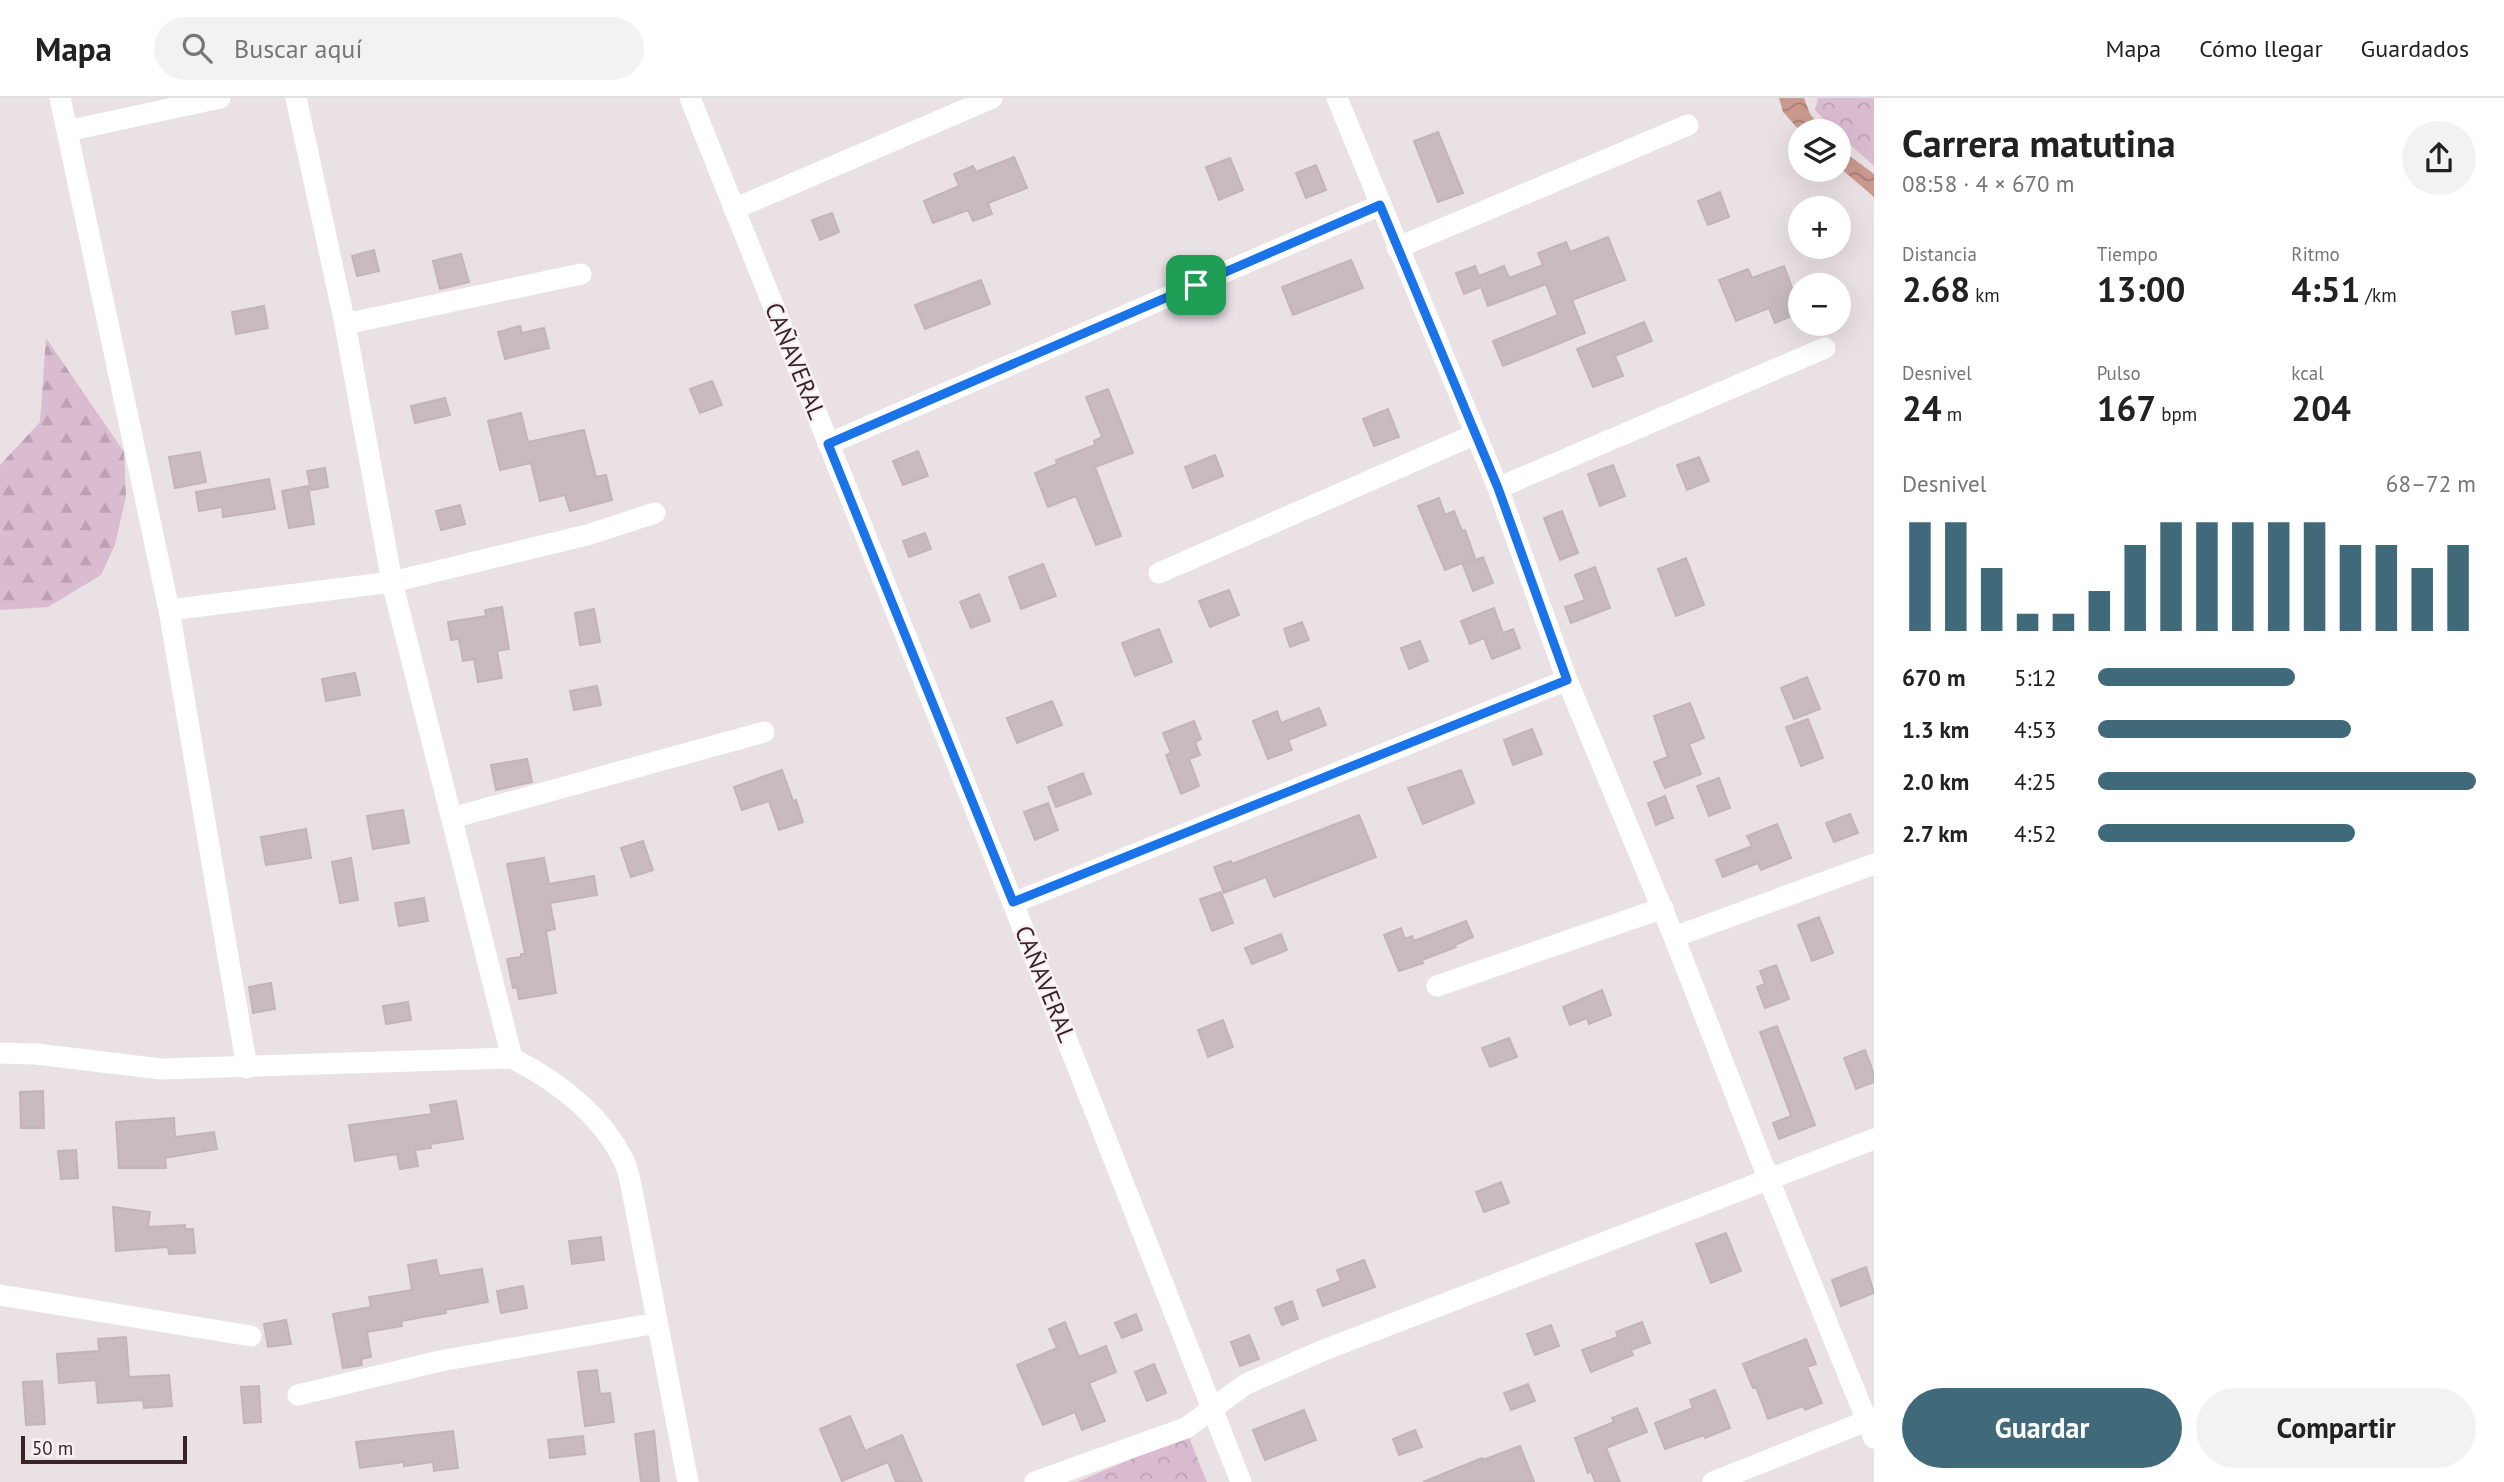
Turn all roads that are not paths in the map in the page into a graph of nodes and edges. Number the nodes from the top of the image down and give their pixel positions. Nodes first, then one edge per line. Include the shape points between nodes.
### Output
1 (60, 98) edge
2 (220, 98) edge
3 (296, 98) edge
4 (690, 98) edge
5 (992, 98) edge
6 (1337, 98) edge
7 (1688, 125) dead end
8 (67, 131) junction
9 (1380, 205) junction
10 (734, 209) junction
11 (1397, 248) junction
12 (581, 274) dead end
13 (345, 324) junction
14 (1825, 348) dead end
15 (1476, 434) junction
16 (828, 444) junction
17 (1498, 488) junction
18 (655, 513) dead end
19 (1159, 573) dead end
20 (391, 582) junction
21 (169, 610) junction
22 (1567, 680) junction
23 (764, 732) dead end
24 (452, 818) junction
25 (1874, 864) edge
26 (1013, 902) junction
27 (1662, 908) junction
28 (1674, 937) junction
29 (1437, 986) dead end
30 (0, 1053) edge
31 (512, 1058) junction
32 (247, 1068) junction
33 (1874, 1139) edge
34 (1769, 1180) junction
35 (0, 1295) edge
36 (657, 1323) junction
37 (251, 1336) dead end
38 (298, 1395) dead end
39 (1213, 1410) junction
40 (1872, 1425) edge
41 (688, 1482) edge
42 (1035, 1482) edge
43 (1241, 1482) edge
44 (1713, 1482) edge

1 - 8 street
2 - 8 street
3 - 13 street
4 - 10 street, CAÑAVERAL
5 - 10 street
6 - 9 street
7 - 11 street
8 - 21 street
9 - 11 street
9 - 16 street
10 - 16 street, CAÑAVERAL
11 - 15 street
12 - 13 street
13 - 20 street
14 - 17 street
15 - 17 street
15 - 19 street
16 - 26 street, CAÑAVERAL
17 - 22 street
18 - 20 street via 587,535
20 - 21 street
20 - 24 street
21 - 32 street
22 - 26 street
22 - 27 street
23 - 24 street
24 - 31 street
25 - 28 street
26 - 39 street, CAÑAVERAL
27 - 28 street
27 - 29 street
28 - 34 street
30 - 32 street via 161,1069
31 - 32 street
31 - 36 street via 549,1077 600,1122 624,1160
33 - 34 street
34 - 39 street via 1324,1350 1246,1384
34 - 40 street
35 - 37 street
36 - 38 street via 440,1361
36 - 41 street
39 - 42 street via 1186,1428
39 - 43 street, CAÑAVERAL
40 - 44 street

